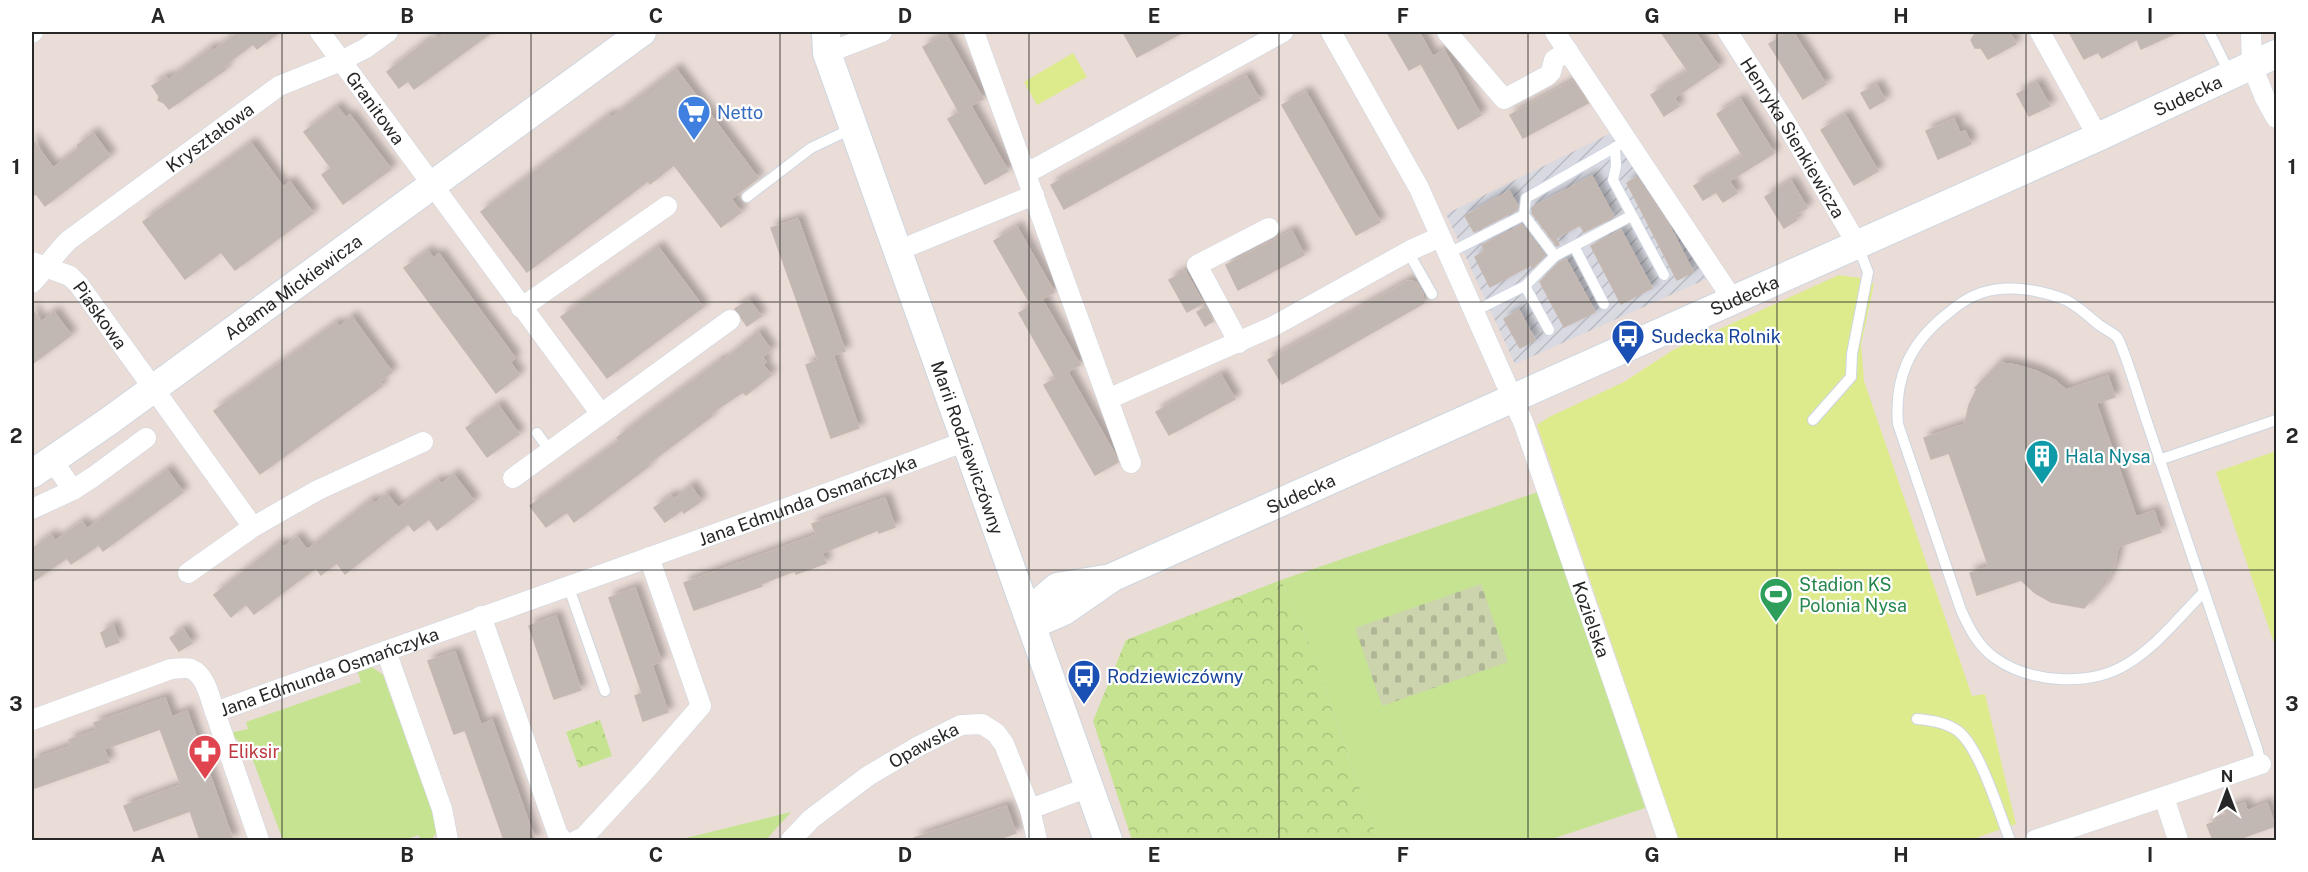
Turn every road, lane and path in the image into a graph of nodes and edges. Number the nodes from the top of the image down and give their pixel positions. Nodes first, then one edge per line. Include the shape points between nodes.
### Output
1 (320, 32) edge
2 (388, 32) edge
3 (642, 32) edge
4 (882, 32) edge
5 (974, 32) edge
6 (1283, 32) edge
7 (1331, 32) edge
8 (1447, 32) edge
9 (1555, 32) edge
10 (1728, 32) edge
11 (2040, 32) edge
12 (2209, 32) edge
13 (2251, 32) edge
14 (821, 39) edge
15 (1568, 51) junction
16 (341, 61) junction
17 (2253, 65) edge
18 (2277, 118) edge
19 (854, 128) junction
20 (2098, 137) junction
21 (1621, 144) junction
22 (1027, 174) junction
23 (432, 185) junction
24 (1035, 195) junction
25 (747, 197) dead end
26 (667, 206) dead end
27 (1524, 215) junction
28 (1631, 216) junction
29 (1269, 228) dead end
30 (1857, 244) junction
31 (1443, 245) junction
32 (1574, 246) junction
33 (1410, 250) junction
34 (897, 251) junction
35 (1555, 256) junction
36 (40, 264) edge
37 (1664, 275) dead end
38 (32, 284) edge
39 (1525, 286) junction
40 (1432, 294) dead end
41 (1733, 300) junction
42 (1604, 304) dead end
43 (521, 308) junction
44 (1473, 312) junction
45 (730, 320) dead end
46 (1550, 330) dead end
47 (1239, 343) junction
48 (153, 388) junction
49 (1108, 399) junction
50 (1514, 399) junction
51 (601, 414) junction
52 (1813, 420) dead end
53 (2277, 420) edge
54 (537, 433) dead end
55 (146, 438) dead end
56 (423, 441) dead end
57 (966, 441) junction
58 (550, 451) junction
59 (2159, 460) junction
60 (1131, 463) dead end
61 (42, 467) edge
62 (513, 478) dead end
63 (73, 490) junction
64 (32, 509) edge
65 (253, 527) junction
66 (1007, 556) junction
67 (649, 557) junction
68 (188, 573) dead end
69 (1113, 577) junction
70 (1057, 587) junction
71 (569, 588) junction
72 (2204, 592) junction
73 (481, 616) junction
74 (1030, 619) junction
75 (386, 651) junction
76 (605, 691) dead end
77 (215, 712) junction
78 (1917, 719) dead end
79 (32, 720) edge
80 (2261, 764) joint
81 (1089, 787) junction
82 (2164, 797) junction
83 (1030, 809) junction
84 (561, 838) edge
85 (259, 840) edge
86 (448, 840) edge
87 (577, 840) edge
88 (791, 840) edge
89 (1037, 840) edge
90 (1108, 840) edge
91 (1668, 840) edge
92 (2010, 840) edge
93 (2035, 840) edge
94 (2178, 840) edge

1 - 16 street, Granitowa
2 - 16 street, Kryształowa
3 - 23 street, Adama Mickiewicza
4 - 14 street
5 - 22 street
6 - 22 street
7 - 31 street, Kozielska via 1419,188
8 - 15 street via 1504,99 1547,76 1554,60
9 - 15 street
10 - 30 street, Henryka Sienkiewicza
11 - 20 street
12 - 17 lane
13 - 17 street
14 - 19 street, Marii Rodziewiczówny
15 - 21 street
16 - 23 street, Granitowa
16 - 36 street, Kryształowa via 279,86
17 - 18 street
17 - 20 street, Sudecka
19 - 25 lane via 811,148
19 - 34 street, Marii Rodziewiczówny
20 - 30 street, Sudecka
21 - 27 lane via 1526,198
21 - 28 lane via 1613,180
21 - 41 street
22 - 24 street
23 - 43 street
23 - 48 street, Adama Mickiewicza
24 - 34 street
24 - 49 street
26 - 43 street
27 - 31 lane
27 - 35 lane
28 - 32 lane
28 - 37 lane
29 - 47 street via 1197,265
30 - 41 street, Sudecka
30 - 52 lane via 1868,272 1851,377
31 - 33 street
31 - 44 street, Kozielska
32 - 35 lane
32 - 42 lane
33 - 40 lane
33 - 47 street
34 - 57 street, Marii Rodziewiczówny
35 - 39 lane
36 - 38 street, Kryształowa
36 - 48 street, Piaskowa via 70,276 79,285
39 - 44 lane
39 - 46 lane
41 - 50 street, Sudecka
43 - 51 street
44 - 50 street, Kozielska
45 - 51 street
47 - 49 street
48 - 61 street, Adama Mickiewicza
48 - 65 street
49 - 60 street
50 - 69 street, Sudecka
50 - 91 street, Kozielska
51 - 58 street
53 - 59 lane
54 - 58 lane
55 - 63 street
56 - 65 street via 318,490
57 - 66 street, Marii Rodziewiczówny
57 - 67 street, Jana Edmunda Osmańczyka
58 - 62 street
59 - 72 lane
59 - 72 lane via 2118,338 2068,301 2022,289 1981,293 1961,303 1920,338 1907,360 1898,424 1960,610 1970,631 1996,659 2058,680 2105,674 2143,653
61 - 63 street, Adama Mickiewicza
63 - 64 street
65 - 68 street
66 - 70 street via 1028,576
66 - 74 street, Marii Rodziewiczówny
67 - 71 street, Jana Edmunda Osmańczyka
67 - 87 street via 700,706 643,773
69 - 70 street, Sudecka
69 - 74 street, Sudecka via 1064,611
70 - 74 street
71 - 73 street, Jana Edmunda Osmańczyka
71 - 76 lane
72 - 80 lane
73 - 75 street, Jana Edmunda Osmańczyka
73 - 84 street
74 - 81 street, Marii Rodziewiczówny
75 - 77 street, Jana Edmunda Osmańczyka
75 - 86 street via 442,808
77 - 79 street, Jana Edmunda Osmańczyka via 200,676 191,669 171,669
77 - 85 street
78 - 92 lane via 1957,730 1974,749
80 - 82 street
81 - 83 street
81 - 90 street, Marii Rodziewiczówny
82 - 93 street
82 - 94 street
83 - 88 street, Opawska via 1004,744 996,734 982,724 961,725 868,776 811,819
83 - 89 street, Opawska

